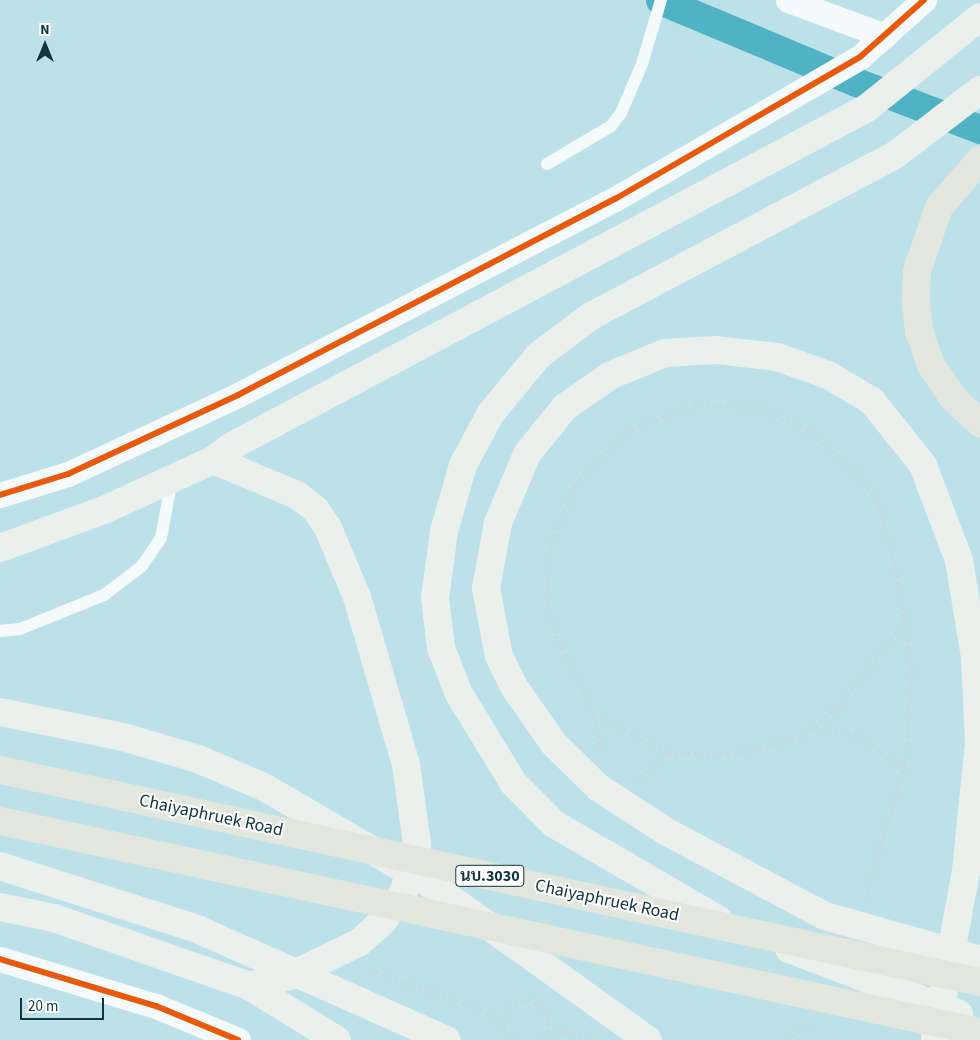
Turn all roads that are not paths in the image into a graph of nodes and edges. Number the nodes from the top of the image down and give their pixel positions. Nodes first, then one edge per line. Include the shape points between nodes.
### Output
1 (661, 0) edge
2 (788, 0) edge
3 (924, 0) edge
4 (980, 17) edge
5 (885, 36) junction
6 (980, 90) edge
7 (980, 160) edge
8 (547, 164) dead end
9 (980, 423) edge
10 (213, 460) junction
11 (172, 478) junction
12 (0, 495) edge
13 (0, 548) edge
14 (0, 631) edge
15 (0, 712) edge
16 (0, 770) edge
17 (0, 821) edge
18 (0, 866) edge
19 (0, 907) edge
20 (0, 959) edge
21 (980, 960) edge
22 (980, 982) edge
23 (249, 986) junction
24 (980, 1018) edge
25 (980, 1032) edge
26 (238, 1040) edge
27 (337, 1040) edge
28 (446, 1040) edge
29 (648, 1040) edge
30 (936, 1040) edge

1 - 8 lane via 642,64 611,126
2 - 5 street
3 - 5 street
4 - 10 main road via 868,108 230,447
5 - 12 street via 860,58 615,199 238,395 68,474
6 - 24 main road via 896,154 774,222 591,316 539,355 491,413 463,465 444,531 435,598 441,648 459,694 514,784 554,824 701,913 940,1009
7 - 9 main road via 939,207 917,270 916,303 919,331 931,365 953,398
10 - 11 main road
10 - 23 main road via 297,495 316,510 328,528 357,597 406,765 417,843 404,891 382,922 341,953 290,976
11 - 13 main road via 104,510
11 - 14 lane via 161,538 142,566 104,595 20,629
15 - 29 main road via 122,737 198,759 264,787 430,884
16 - 22 main road, Chaiyaphruek Road / นบ.3030
17 - 25 main road
18 - 28 main road via 197,929
19 - 23 main road via 54,918
20 - 26 street via 156,1006
21 - 30 main road via 825,916 667,832 599,788 554,744 514,687 499,656 486,588 498,523 527,454 565,407 611,375 665,353 716,350 777,356 828,376 872,401 924,465 959,560 975,656 980,742 966,871
23 - 27 main road

